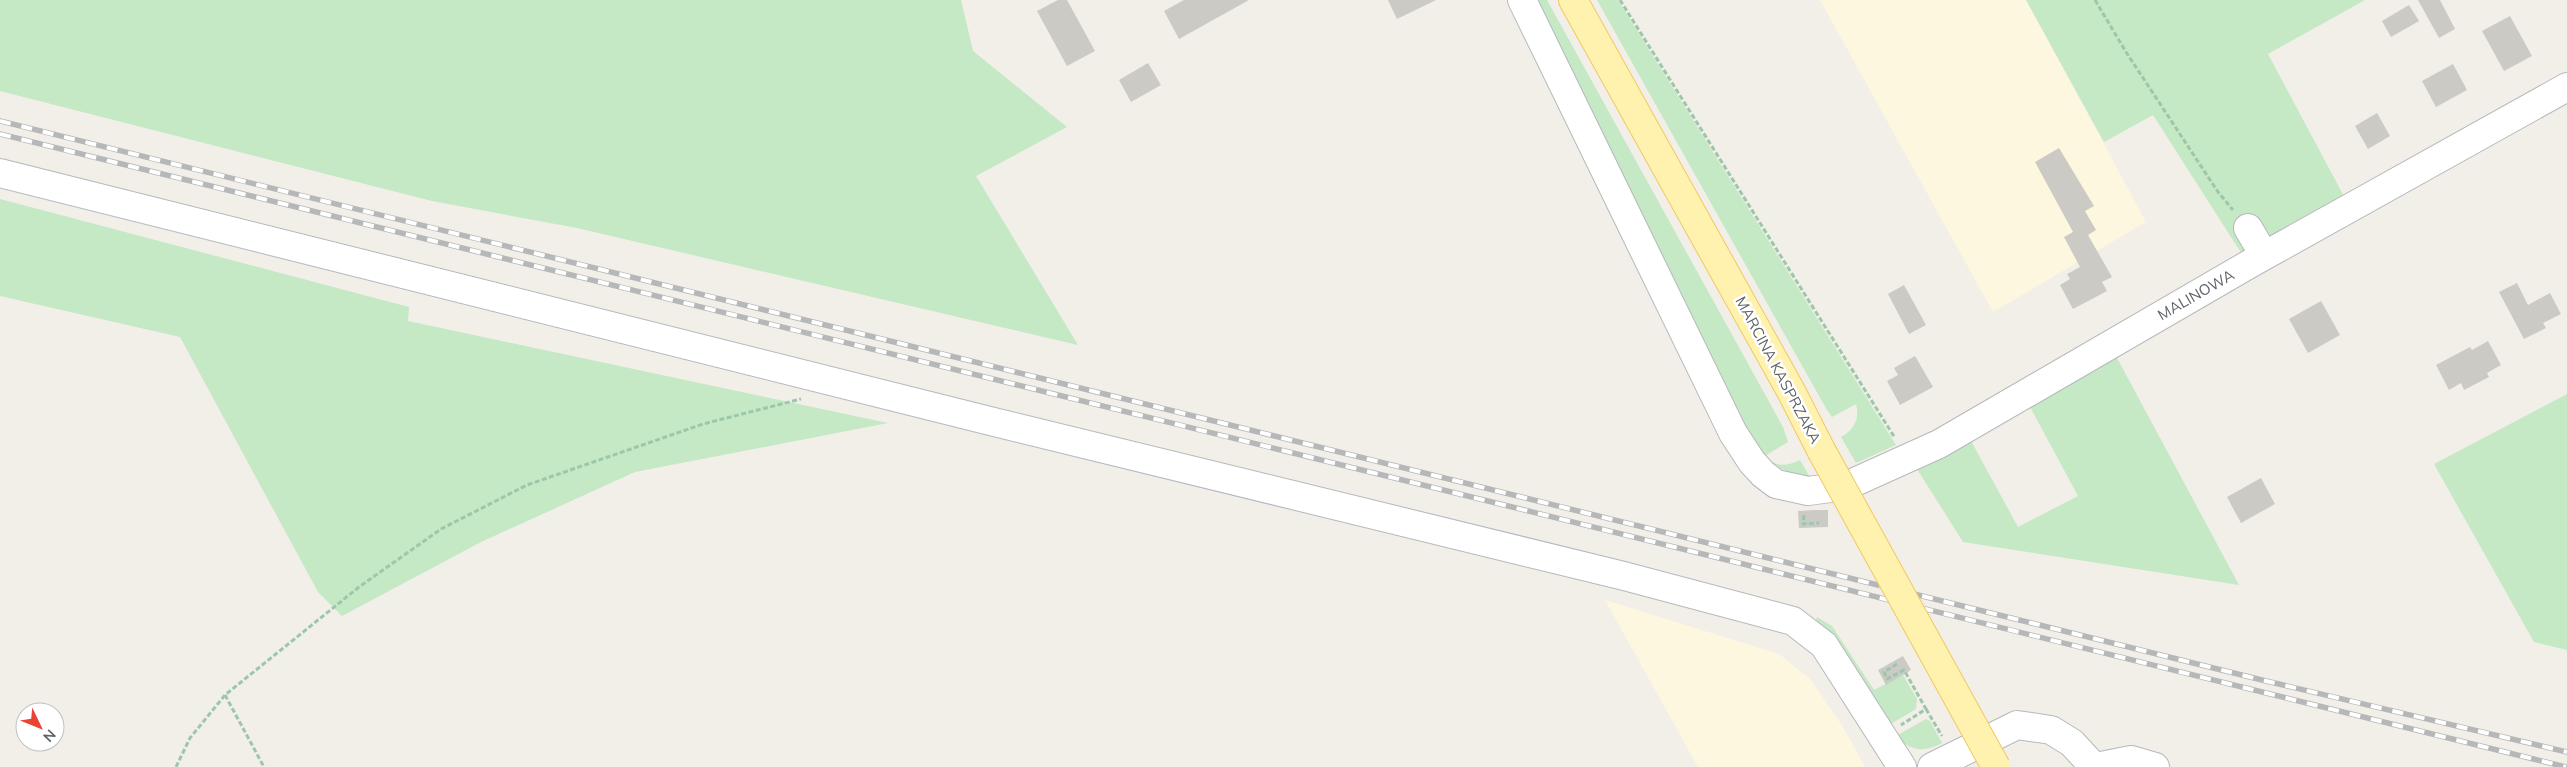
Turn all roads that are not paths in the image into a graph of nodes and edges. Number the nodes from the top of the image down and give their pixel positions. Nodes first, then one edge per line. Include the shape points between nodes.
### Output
1 (1522, 0) edge
2 (1573, 0) edge
3 (2567, 87) edge
4 (0, 173) edge
5 (2248, 228) road end
6 (2264, 255) junction
7 (1902, 767) edge
8 (1932, 767) edge
9 (1996, 767) edge
10 (2095, 767) edge
11 (2155, 767) edge

1 - 6 street, MALINOWA via 1733,433 1762,474 1776,484 1808,491 1846,486 1939,444
2 - 9 main road, MARCINA KASPRZAKA, bridge
3 - 6 street, MALINOWA
4 - 7 street via 1624,576 1793,621 1824,645
5 - 6 street
8 - 10 street via 2017,725 2051,730 2072,743
10 - 11 street via 2131,760

